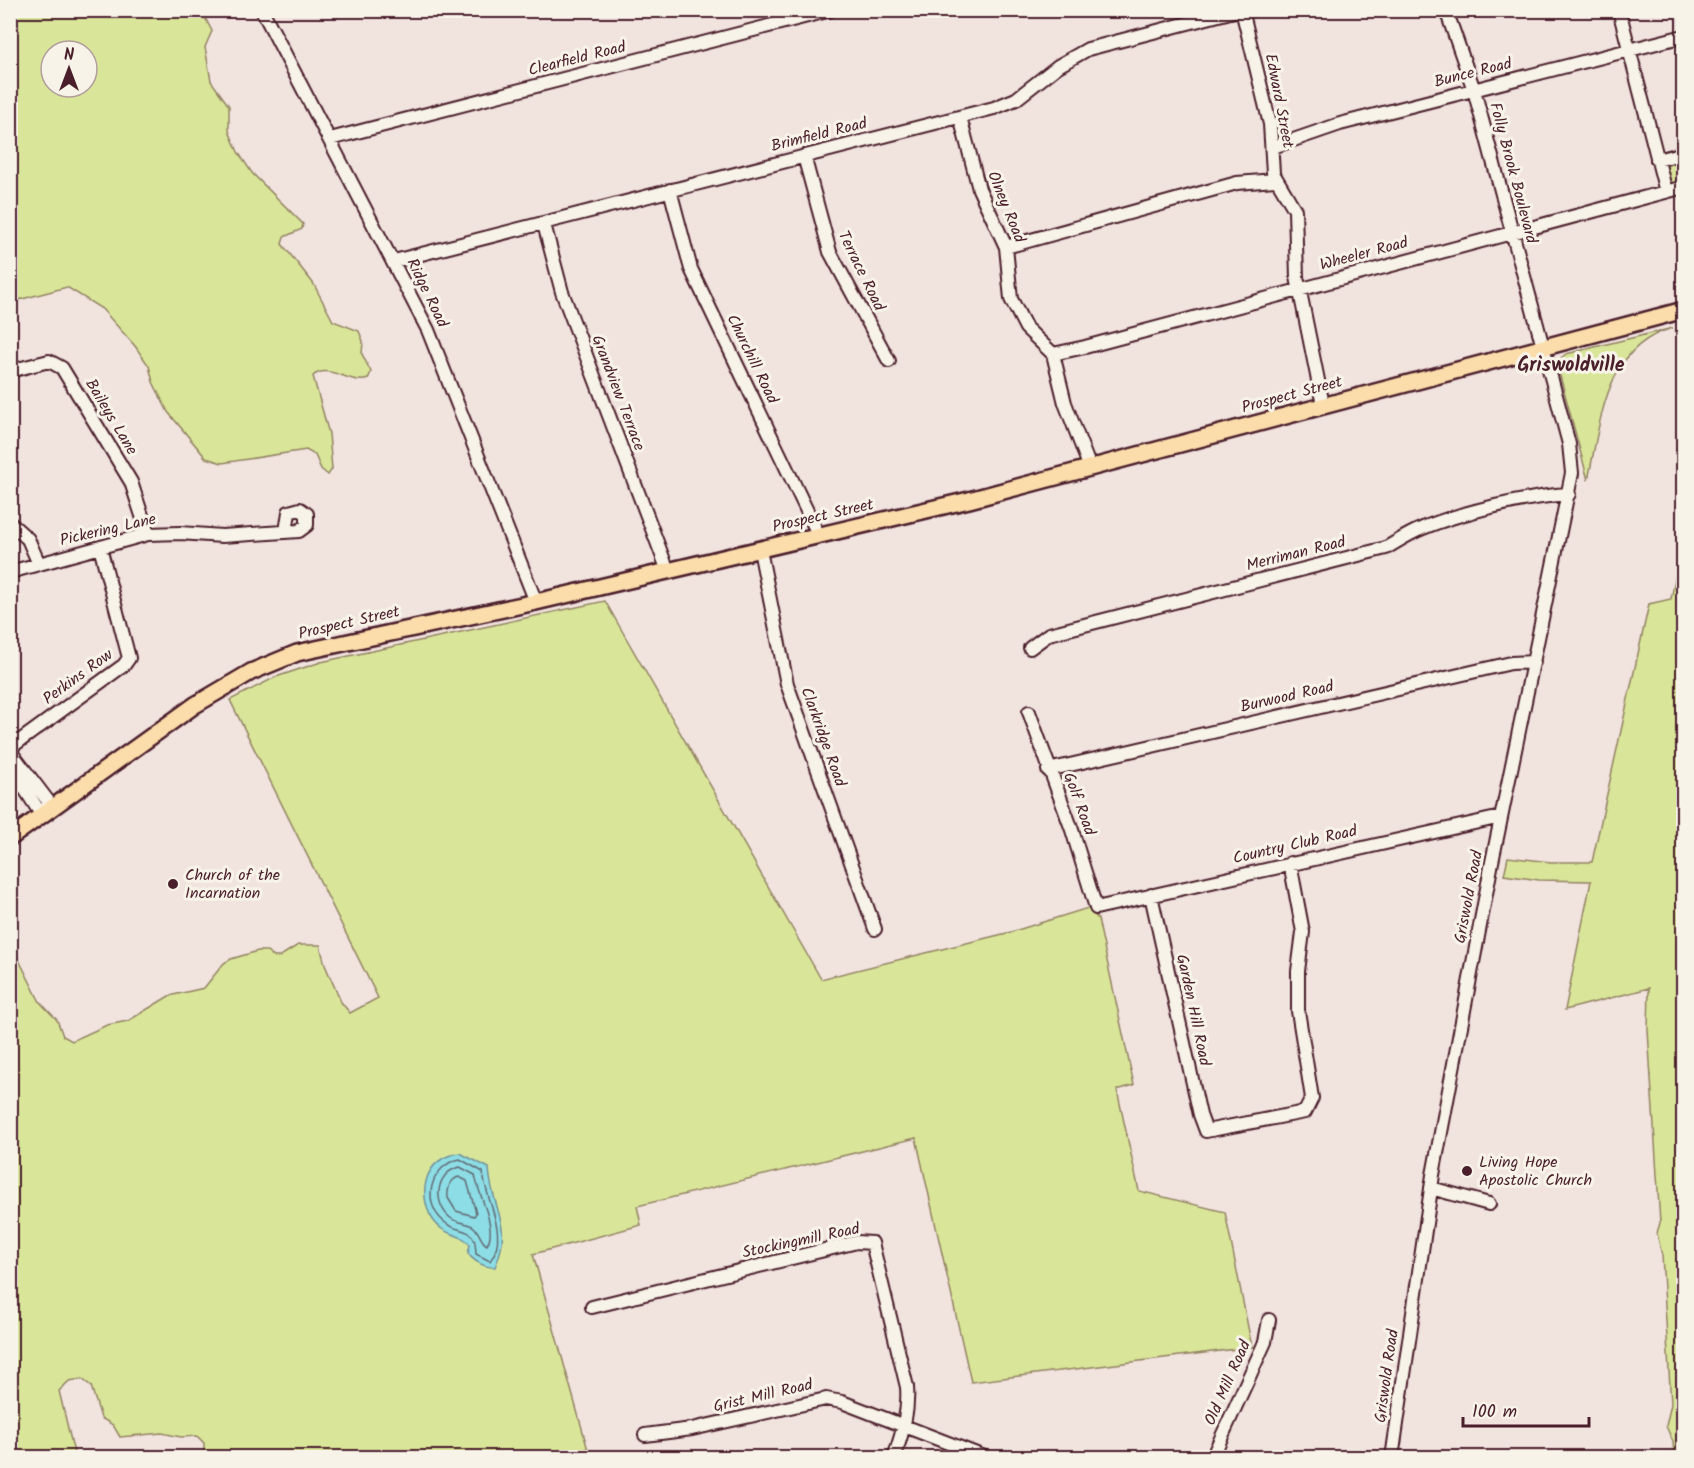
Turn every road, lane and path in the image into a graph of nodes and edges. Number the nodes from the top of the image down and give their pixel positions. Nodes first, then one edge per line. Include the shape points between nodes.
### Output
1 (262, 10) edge
2 (831, 10) edge
3 (1240, 10) edge
4 (1446, 10) edge
5 (1619, 10) edge
6 (1683, 36) edge
7 (1629, 50) junction
8 (1474, 90) junction
9 (960, 117) junction
10 (330, 139) junction
11 (1274, 147) junction
12 (1683, 153) edge
13 (804, 156) junction
14 (1657, 160) junction
15 (1275, 180) junction
16 (1683, 187) edge
17 (670, 190) junction
18 (1666, 192) junction
19 (544, 224) junction
20 (1512, 232) junction
21 (1006, 247) junction
22 (394, 261) junction
23 (1299, 289) junction
24 (1683, 310) edge
25 (1542, 347) junction
26 (1053, 354) junction
27 (889, 361) dead end
28 (10, 371) edge
29 (1323, 405) junction
30 (1090, 468) junction
31 (1569, 494) junction
32 (10, 523) edge
33 (286, 531) dead end
34 (148, 534) junction
35 (819, 536) junction
36 (100, 547) junction
37 (760, 550) junction
38 (39, 564) junction
39 (668, 571) junction
40 (10, 572) edge
41 (536, 602) junction
42 (1030, 648) dead end
43 (1534, 662) junction
44 (1029, 712) dead end
45 (10, 749) edge
46 (10, 766) edge
47 (1048, 770) junction
48 (47, 812) junction
49 (1501, 817) junction
50 (10, 838) edge
51 (1290, 864) junction
52 (1151, 895) junction
53 (1096, 908) joint
54 (875, 929) dead end
55 (1431, 1188) junction
56 (1489, 1204) dead end
57 (592, 1307) dead end
58 (1269, 1320) dead end
59 (904, 1427) junction
60 (645, 1435) dead end
61 (894, 1458) edge
62 (987, 1458) edge
63 (1212, 1458) edge
64 (1392, 1458) edge

1 - 10 street, Ridge Road
2 - 10 street, Clearfield Road
3 - 9 street, Brimfield Road via 1088,49 1058,66 1016,99
3 - 11 street, Edward Street
4 - 8 street, Folly Brook Boulevard
5 - 7 street
6 - 7 street, Bunce Road
7 - 8 street, Bunce Road
7 - 14 street
8 - 11 street, Bunce Road via 1324,129
8 - 20 street, Folly Brook Boulevard
9 - 13 street, Brimfield Road
9 - 21 street, Olney Road via 979,189
10 - 22 street, Ridge Road
11 - 15 street, Edward Street
12 - 14 street
13 - 17 street, Brimfield Road
13 - 27 street, Terrace Road via 830,252
14 - 18 street
15 - 21 street via 1237,183
15 - 23 street via 1295,210
16 - 18 street, Wheeler Road
17 - 19 street, Brimfield Road
17 - 35 street, Churchill Road via 691,269
18 - 20 street, Wheeler Road
19 - 22 street, Brimfield Road
19 - 39 street, Grandview Terrace via 564,298
20 - 23 street, Wheeler Road
20 - 25 street, Folly Brook Boulevard
21 - 26 street, Olney Road via 1008,290 1014,308 1026,328
22 - 41 street, Ridge Road via 444,366
23 - 26 street, Wheeler Road
23 - 29 street
24 - 25 main road, Prospect Street
25 - 29 main road, Prospect Street
25 - 31 street, Griswold Road via 1570,451
26 - 30 street via 1063,397
28 - 34 street, Baileys Lane via 49,361 62,368 131,482
29 - 30 main road, Prospect Street
30 - 35 main road, Prospect Street
31 - 42 street, Merriman Road via 1438,523 1386,548 1049,634
31 - 43 street, Griswold Road
32 - 38 street via 28,539
33 - 34 street, Pickering Lane via 222,536
34 - 36 street, Pickering Lane
35 - 37 main road, Prospect Street
36 - 38 street, Pickering Lane
36 - 45 street, Perkins Row via 129,658
37 - 39 main road, Prospect Street
37 - 54 street, Clarkridge Road via 787,684
38 - 40 street, Pickering Lane
39 - 41 main road, Prospect Street
41 - 48 main road, Prospect Street via 322,646 275,661 195,705
43 - 47 street, Burwood Road via 1500,666
43 - 49 street, Griswold Road
44 - 47 street, Golf Road
45 - 48 street via 48,800
46 - 48 street via 37,808
47 - 53 street, Golf Road
48 - 50 main road, Prospect Street
49 - 51 street, Country Club Road
49 - 55 street, Griswold Road
51 - 52 street, Country Club Road
51 - 52 street, Garden Hill Road via 1303,932 1298,1011 1312,1098 1305,1112 1206,1131
52 - 53 street, Country Club Road
55 - 56 street
55 - 64 street, Griswold Road
57 - 59 street, Stockingmill Road via 856,1242 872,1243 907,1387
58 - 63 street, Old Mill Road via 1265,1342
59 - 60 street, Grist Mill Road via 826,1399 692,1430
59 - 61 street, Stockingmill Road
59 - 62 street, Grist Mill Road

